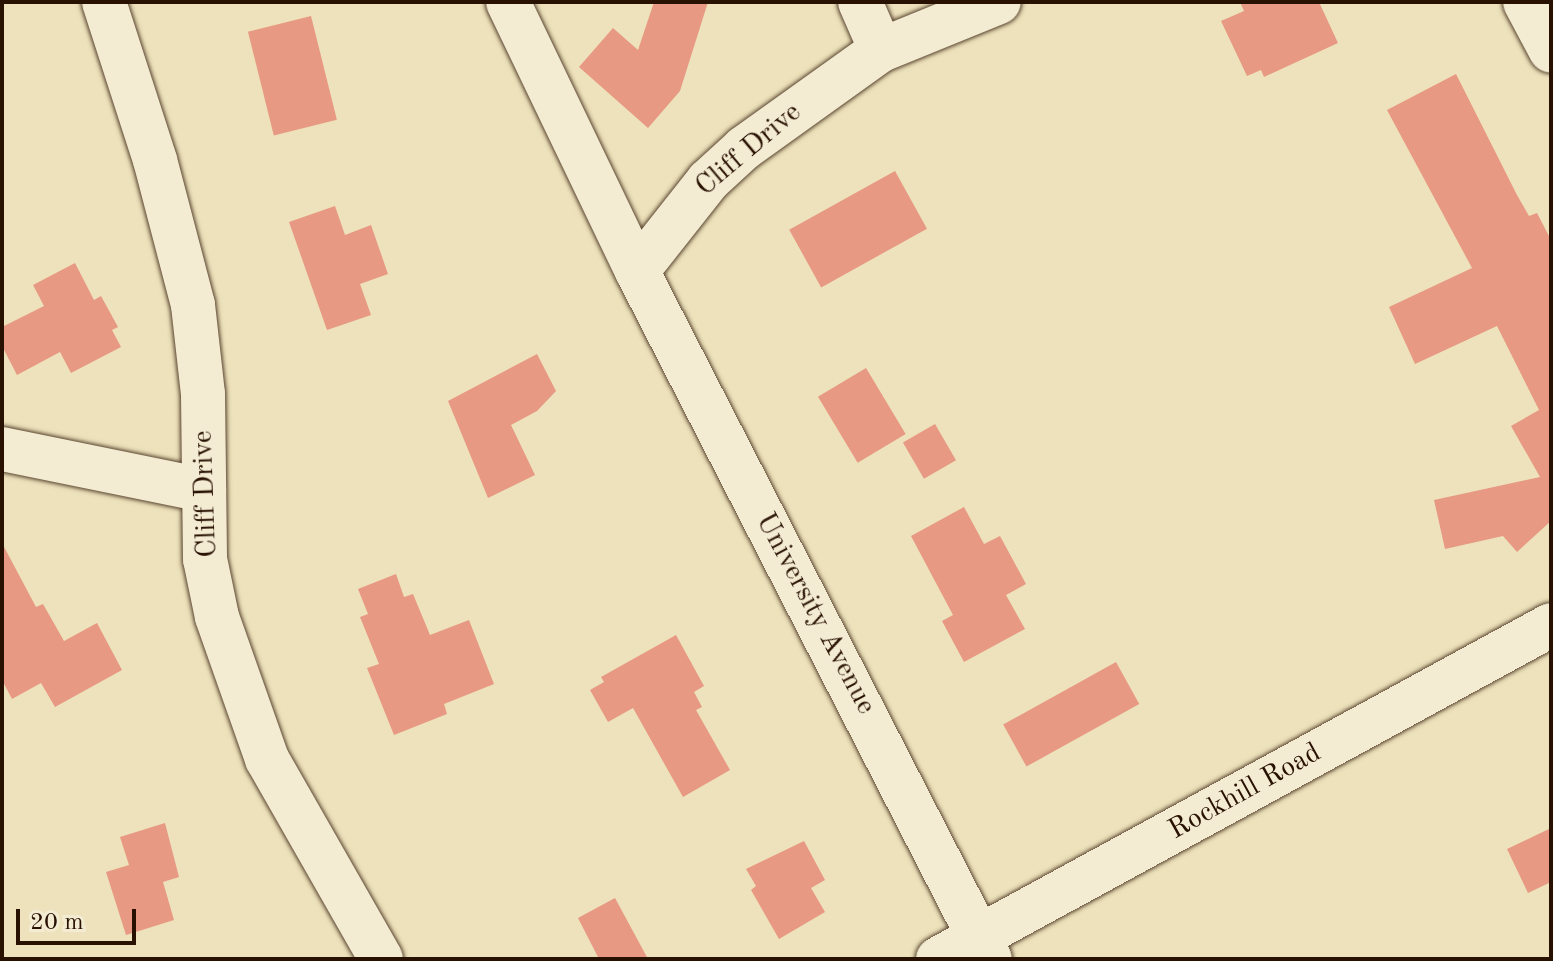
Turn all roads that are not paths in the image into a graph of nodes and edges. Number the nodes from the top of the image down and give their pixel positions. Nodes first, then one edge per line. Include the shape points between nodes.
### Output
1 (104, 2) edge
2 (508, 2) edge
3 (860, 2) edge
4 (999, 2) edge
5 (1525, 2) edge
6 (881, 50) junction
7 (1551, 51) edge
8 (637, 271) junction
9 (2, 449) edge
10 (204, 490) junction
11 (1551, 625) edge
12 (984, 948) edge
13 (381, 959) edge
14 (938, 959) edge

1 - 10 street, Cliff Drive via 159,175 193,305 203,394
2 - 8 street, University Avenue
3 - 6 street
4 - 6 street, Cliff Drive
5 - 7 street
6 - 8 street, Cliff Drive via 708,181
8 - 12 street, University Avenue
9 - 10 street
10 - 13 street, Cliff Drive via 205,559 240,690 273,771
11 - 12 street, Rockhill Road
12 - 14 street, Rockhill Road

